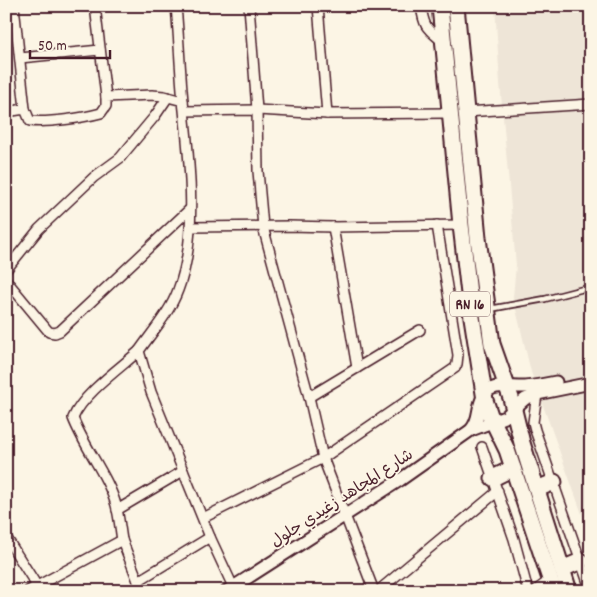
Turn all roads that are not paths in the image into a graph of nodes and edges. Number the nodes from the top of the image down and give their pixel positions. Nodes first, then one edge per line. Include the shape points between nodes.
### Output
1 (14, 6) edge
2 (95, 6) edge
3 (176, 6) edge
4 (249, 6) edge
5 (318, 6) edge
6 (422, 6) edge
7 (440, 6) edge
8 (456, 6) edge
9 (444, 43) junction
10 (100, 50) junction
11 (20, 58) junction
12 (106, 97) junction
13 (168, 97) junction
14 (183, 101) junction
15 (591, 104) edge
16 (25, 109) junction
17 (257, 110) junction
18 (185, 111) junction
19 (6, 112) edge
20 (466, 112) junction
21 (449, 113) junction
22 (327, 114) junction
23 (190, 209) junction
24 (437, 225) junction
25 (461, 225) junction
26 (190, 227) junction
27 (263, 227) junction
28 (333, 227) junction
29 (8, 264) edge
30 (6, 280) edge
31 (591, 287) edge
32 (487, 309) junction
33 (420, 330) dead end
34 (139, 351) junction
35 (356, 368) junction
36 (591, 378) edge
37 (507, 386) junction
38 (484, 394) junction
39 (537, 394) junction
40 (309, 397) junction
41 (514, 408) junction
42 (493, 422) junction
43 (471, 430) junction
44 (482, 447) dead end
45 (324, 458) junction
46 (513, 468) junction
47 (183, 471) junction
48 (554, 482) junction
49 (496, 485) junction
50 (537, 489) junction
51 (117, 510) junction
52 (345, 514) junction
53 (203, 518) junction
54 (6, 537) edge
55 (210, 537) junction
56 (122, 540) junction
57 (581, 561) junction
58 (562, 569) junction
59 (138, 581) junction
60 (552, 585) edge
61 (37, 586) junction
62 (232, 589) edge
63 (28, 591) edge
64 (142, 591) edge
65 (374, 591) edge
66 (378, 591) edge
67 (528, 591) edge
68 (534, 591) edge
69 (569, 591) edge
70 (591, 591) edge

1 - 11 street
2 - 10 street
3 - 14 street
4 - 17 street
5 - 22 street
6 - 9 street via 426,27
7 - 9 main road, RN 16
8 - 20 main road, RN 16
9 - 21 main road, RN 16
10 - 11 street
10 - 12 street
11 - 16 street
12 - 13 street
12 - 16 street via 106,106 101,113 86,117 30,121
13 - 14 street
13 - 29 street via 120,158 94,177 39,229
14 - 18 street
15 - 20 street
16 - 19 street
17 - 18 street
17 - 22 street
17 - 27 street
18 - 23 street
20 - 32 main road, RN 16
21 - 22 street
21 - 25 main road, RN 16
23 - 26 street
23 - 30 street via 55,333 49,332
24 - 25 street
24 - 28 street
24 - 45 street via 457,364
25 - 38 main road, RN 16
26 - 27 street
26 - 34 street via 185,268 178,291
27 - 28 street
27 - 40 street
28 - 35 street
31 - 32 lane
32 - 37 main road, RN 16 via 492,344
33 - 35 street
34 - 47 street via 150,392
34 - 51 street via 77,407 73,418
35 - 40 street
36 - 37 street via 534,386
36 - 39 street, شارع المجاهد زغيدي جلول
37 - 38 street via 492,388
37 - 41 main road, RN 16
38 - 42 main road, RN 16
38 - 43 street via 477,421
39 - 41 street, شارع المجاهد زغيدي جلول
39 - 48 street via 534,430
40 - 45 street
41 - 42 street, شارع المجاهد زغيدي جلول
41 - 50 main road, RN 16
42 - 43 street, شارع المجاهد زغيدي جلول
42 - 46 main road, RN 16
43 - 52 street, شارع المجاهد زغيدي جلول
44 - 49 street
45 - 52 street
45 - 53 street
46 - 49 main road
46 - 60 main road, RN 16
47 - 51 street
47 - 53 street
48 - 50 main road
48 - 57 street
49 - 66 street
49 - 67 street
50 - 58 main road, RN 16
51 - 56 street
52 - 62 street, شارع المجاهد زغيدي جلول
52 - 65 street
53 - 55 street
54 - 61 street
55 - 59 street
55 - 62 street
56 - 59 street
56 - 61 street
57 - 58 main road
57 - 70 street
58 - 69 main road, RN 16
59 - 64 street
60 - 68 street
61 - 63 street

